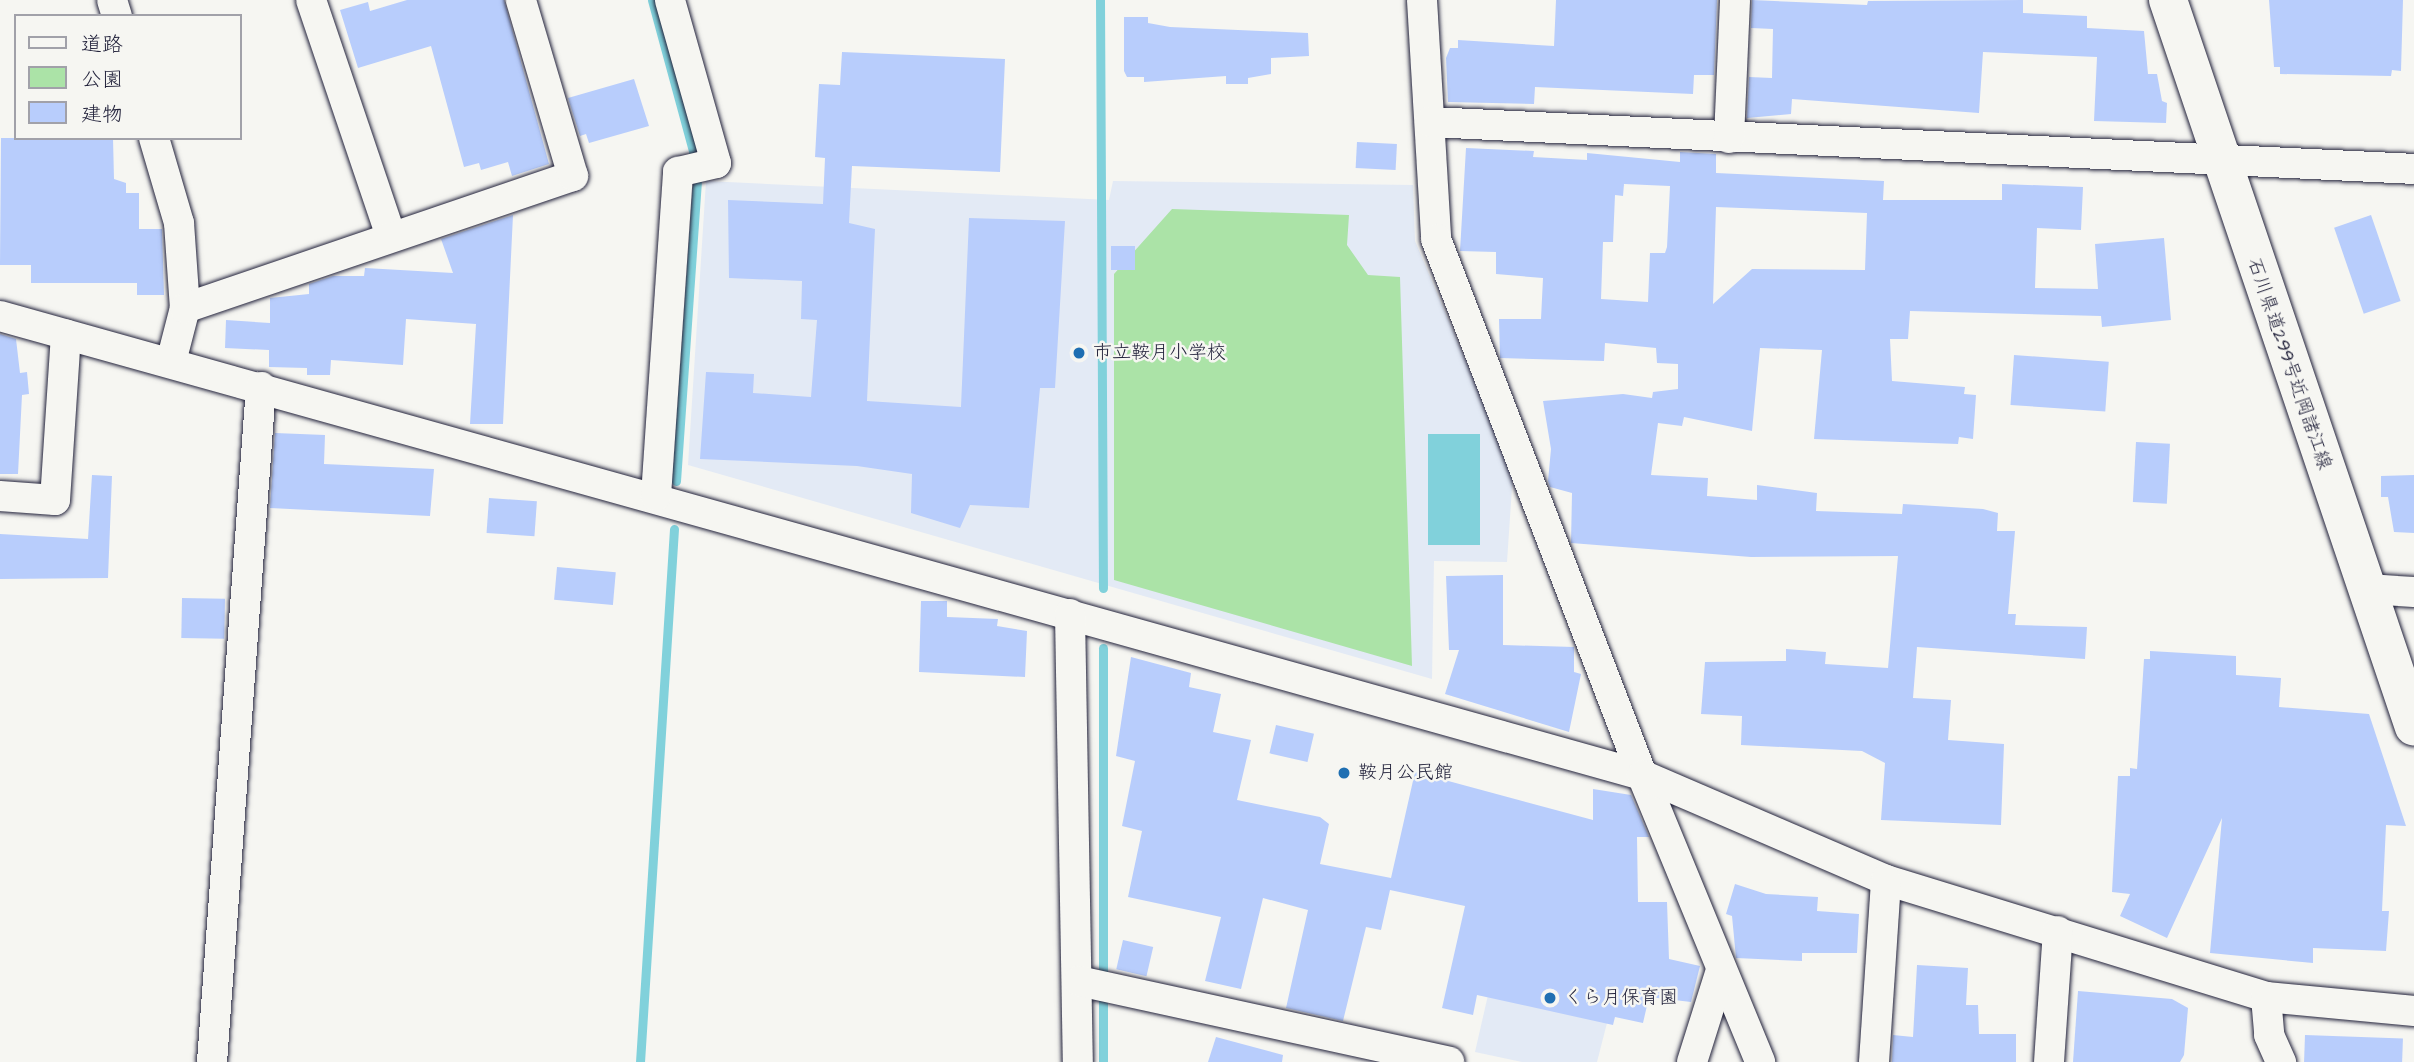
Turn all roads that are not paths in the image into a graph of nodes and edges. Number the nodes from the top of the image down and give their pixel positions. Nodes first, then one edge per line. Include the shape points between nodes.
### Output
1 (311, 0) edge
2 (521, 0) edge
3 (670, 0) edge
4 (1422, 0) edge
5 (1735, 0) edge
6 (2168, 0) edge
7 (1430, 122) junction
8 (1729, 138) junction
9 (154, 140) edge
10 (2220, 160) junction
11 (2414, 169) edge
12 (391, 237) junction
13 (185, 308) junction
14 (0, 316) edge
15 (66, 334) junction
16 (171, 362) junction
17 (261, 387) junction
18 (0, 496) edge
19 (656, 496) junction
20 (2367, 590) junction
21 (2414, 592) edge
22 (1070, 614) junction
23 (2414, 727) edge
24 (1642, 775) junction
25 (1886, 880) junction
26 (2059, 931) junction
27 (1721, 970) junction
28 (1079, 981) junction
29 (2266, 997) junction
30 (2414, 1011) edge
31 (212, 1062) edge
32 (1079, 1062) edge
33 (1449, 1062) edge
34 (1692, 1062) edge
35 (1760, 1062) edge
36 (1874, 1062) edge
37 (2049, 1062) edge
38 (2281, 1062) edge

1 - 12 street
2 - 12 street via 573,176
3 - 19 street via 716,163 678,172
4 - 7 street
5 - 8 street
6 - 10 main road, 石川県道299号近岡諸江線
7 - 8 street
7 - 24 street via 1436,239
8 - 10 street
9 - 13 street via 179,223
10 - 11 street
10 - 20 main road, 石川県道299号近岡諸江線
12 - 13 street
13 - 16 street
14 - 15 street
15 - 16 street
15 - 18 street via 55,500
16 - 17 street
17 - 19 street
17 - 31 street
19 - 22 street
20 - 21 street
20 - 23 main road, 石川県道299号近岡諸江線
22 - 24 street
22 - 28 street
24 - 25 street
24 - 27 street
25 - 26 street
25 - 36 street
26 - 29 street
26 - 37 street
27 - 34 street
27 - 35 street
28 - 32 street
28 - 33 street
29 - 30 street
29 - 38 street via 2269,1035

